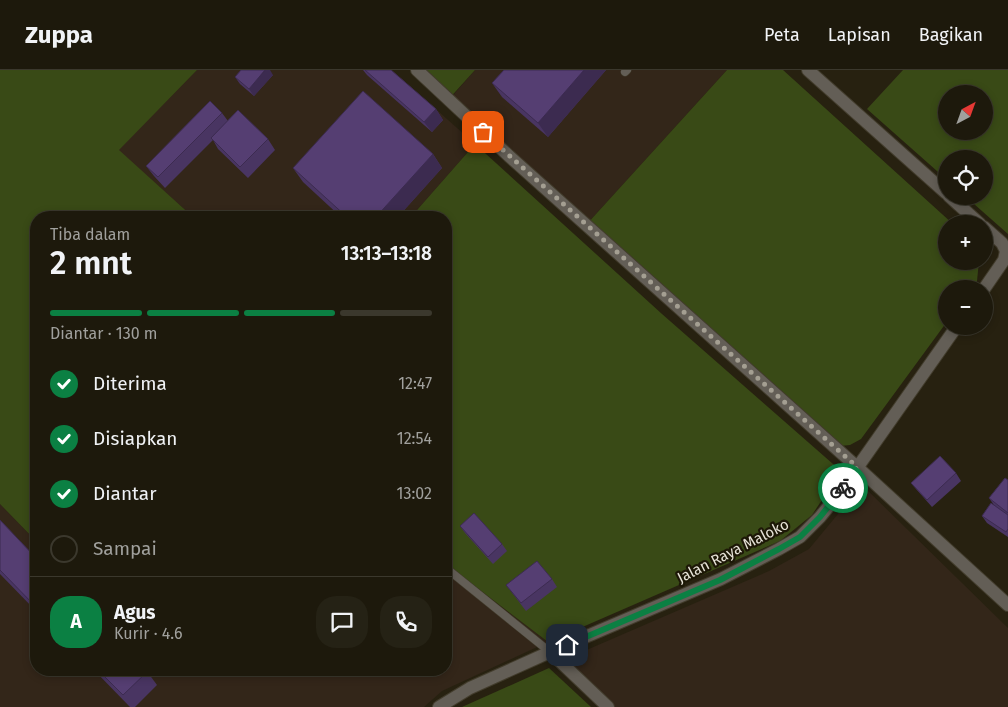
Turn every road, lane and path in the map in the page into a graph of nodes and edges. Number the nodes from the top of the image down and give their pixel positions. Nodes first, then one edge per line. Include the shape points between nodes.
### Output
1 (417, 70) edge
2 (808, 70) edge
3 (938, 187) edge
4 (959, 205) edge
5 (970, 215) edge
6 (993, 235) edge
7 (1007, 256) edge
8 (990, 280) edge
9 (951, 335) edge
10 (857, 467) junction
11 (452, 573) edge
12 (1008, 605) edge
13 (550, 652) junction
14 (438, 707) edge
15 (608, 707) edge

1 - 10 street
2 - 3 street
4 - 5 street
6 - 7 street via 1002,243
7 - 8 street
9 - 10 street, Jalan Raya Maloko
10 - 12 street
10 - 13 street, Jalan Raya Maloko via 838,495 800,537 720,580
11 - 13 lane
13 - 14 street, Jalan Raya Maloko via 470,688
13 - 15 street

